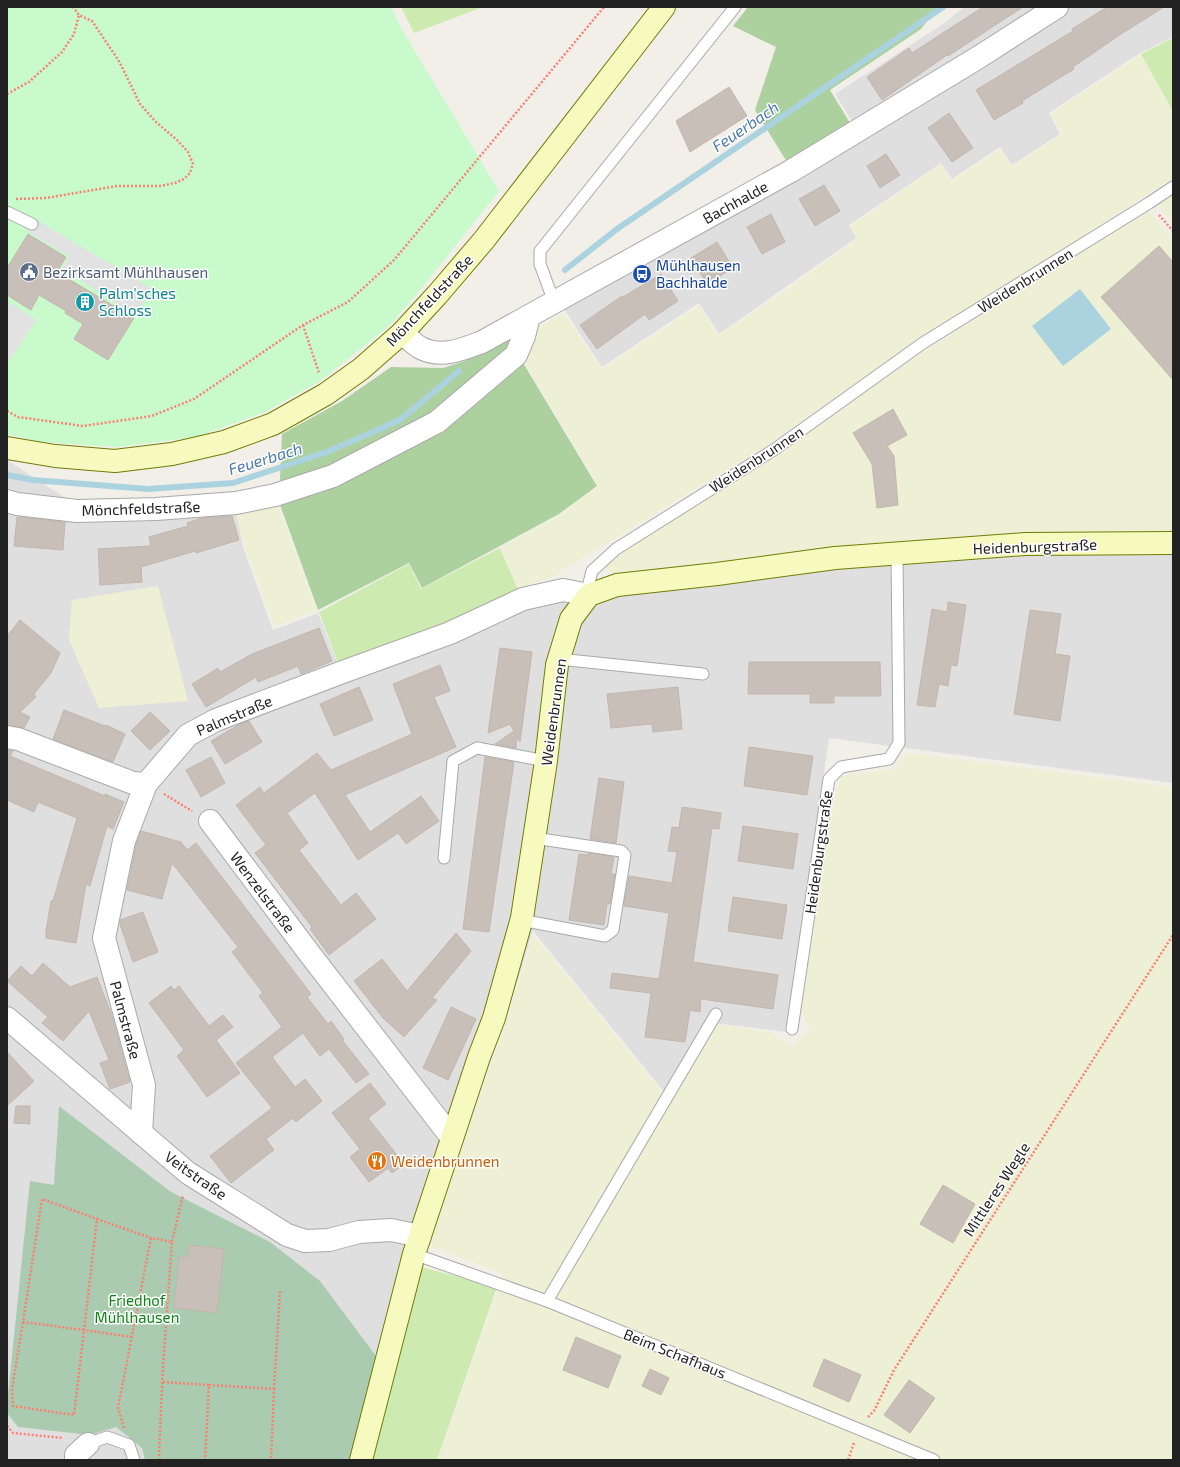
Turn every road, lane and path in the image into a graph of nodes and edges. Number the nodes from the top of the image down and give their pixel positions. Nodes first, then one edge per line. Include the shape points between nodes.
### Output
1 (74, 7) edge
2 (604, 7) edge
3 (664, 7) edge
4 (735, 7) edge
5 (1057, 7) edge
6 (79, 15) junction
7 (7, 94) edge
8 (1173, 187) edge
9 (15, 199) dead end
10 (1149, 204) junction
11 (7, 212) edge
12 (32, 224) dead end
13 (1173, 231) edge
14 (554, 302) junction
15 (529, 316) junction
16 (303, 324) junction
17 (402, 333) junction
18 (326, 394) junction
19 (7, 411) edge
20 (7, 448) edge
21 (7, 501) edge
22 (1173, 543) edge
23 (897, 554) junction
24 (589, 595) junction
25 (559, 659) junction
26 (703, 674) dead end
27 (7, 737) edge
28 (546, 761) junction
29 (146, 784) junction
30 (210, 821) joint
31 (534, 838) junction
32 (444, 858) dead end
33 (522, 920) junction
34 (1173, 935) edge
35 (716, 1014) dead end
36 (7, 1018) edge
37 (792, 1029) dead end
38 (141, 1133) junction
39 (452, 1138) junction
40 (188, 1173) junction
41 (97, 1219) junction
42 (151, 1238) junction
43 (172, 1242) junction
44 (417, 1245) junction
45 (280, 1290) dead end
46 (547, 1301) junction
47 (24, 1322) junction
48 (84, 1330) junction
49 (132, 1337) junction
50 (162, 1382) junction
51 (209, 1385) junction
52 (274, 1389) junction
53 (7, 1426) edge
54 (859, 1428) junction
55 (129, 1445) junction
56 (80, 1453) edge
57 (134, 1460) edge
58 (160, 1460) edge
59 (205, 1460) edge
60 (271, 1460) edge
61 (361, 1460) edge
62 (848, 1460) edge
63 (934, 1460) edge

1 - 6 path
2 - 16 path via 394,260 348,302
3 - 17 street, Mönchfeldstraße via 484,240
4 - 14 lane via 540,251 540,264
5 - 14 street, Bachhalde via 791,171
6 - 7 path via 74,34 62,52 29,82
6 - 9 path via 92,21 119,61 140,104 188,152 193,164 190,174 175,184 117,186 46,198
8 - 10 lane, Weidenbrunnen
10 - 13 path
10 - 24 lane, Weidenbrunnen via 923,343 775,449 616,549 592,570
11 - 12 lane
14 - 15 street, Bachhalde
15 - 17 street, Bachhalde via 482,342 441,354 420,348
15 - 21 street, Mönchfeldstraße via 516,355 437,422 333,476 275,495 236,503 156,510 77,511
16 - 18 path
16 - 19 path via 194,399 152,416 83,426 18,417
17 - 18 street, Mönchfeldstraße via 361,369
18 - 20 street, Mönchfeldstraße via 273,424 224,442 172,454 115,461 55,456
22 - 23 street, Heidenburgstraße via 1025,544
23 - 24 street, Heidenburgstraße via 835,558 617,584
23 - 37 lane, Heidenburgstraße via 899,742 889,759 841,767 829,779
24 - 25 street, Weidenbrunnen via 571,620
24 - 29 street, Palmstraße via 564,590 523,599 450,633 216,720 188,735
25 - 26 lane
25 - 28 street, Weidenbrunnen
27 - 29 street via 133,782
28 - 31 street, Weidenbrunnen
28 - 32 lane via 477,748 453,761
29 - 30 path
29 - 38 street, Palmstraße via 124,841 104,938 144,1085
30 - 39 street, Wenzelstraße
31 - 33 street, Weidenbrunnen
31 - 33 lane via 621,851 625,855 613,930 605,936
33 - 39 street, Weidenbrunnen via 494,1018
34 - 54 path, Mittleres Wegle via 894,1370 874,1410
35 - 46 lane
36 - 38 street, Veitstraße
38 - 40 street, Veitstraße
39 - 44 street, Weidenbrunnen
40 - 43 path
40 - 44 street, Veitstraße via 288,1235 305,1241 328,1240 359,1232 391,1230
41 - 42 path
41 - 47 path via 42,1199
41 - 48 path
42 - 43 path
42 - 49 path
43 - 50 path
44 - 46 lane, Beim Schafhaus
44 - 61 street, Weidenbrunnen
45 - 52 path
46 - 54 lane, Beim Schafhaus
47 - 48 path
47 - 48 path via 12,1388 13,1406 74,1415
48 - 49 path
49 - 55 path via 118,1408
50 - 51 path
50 - 58 path
51 - 52 path
51 - 59 path
52 - 60 path
53 - 56 path via 13,1433 66,1438
54 - 62 path, Mittleres Wegle
54 - 63 lane, Beim Schafhaus
55 - 56 lane via 107,1437
55 - 57 lane

